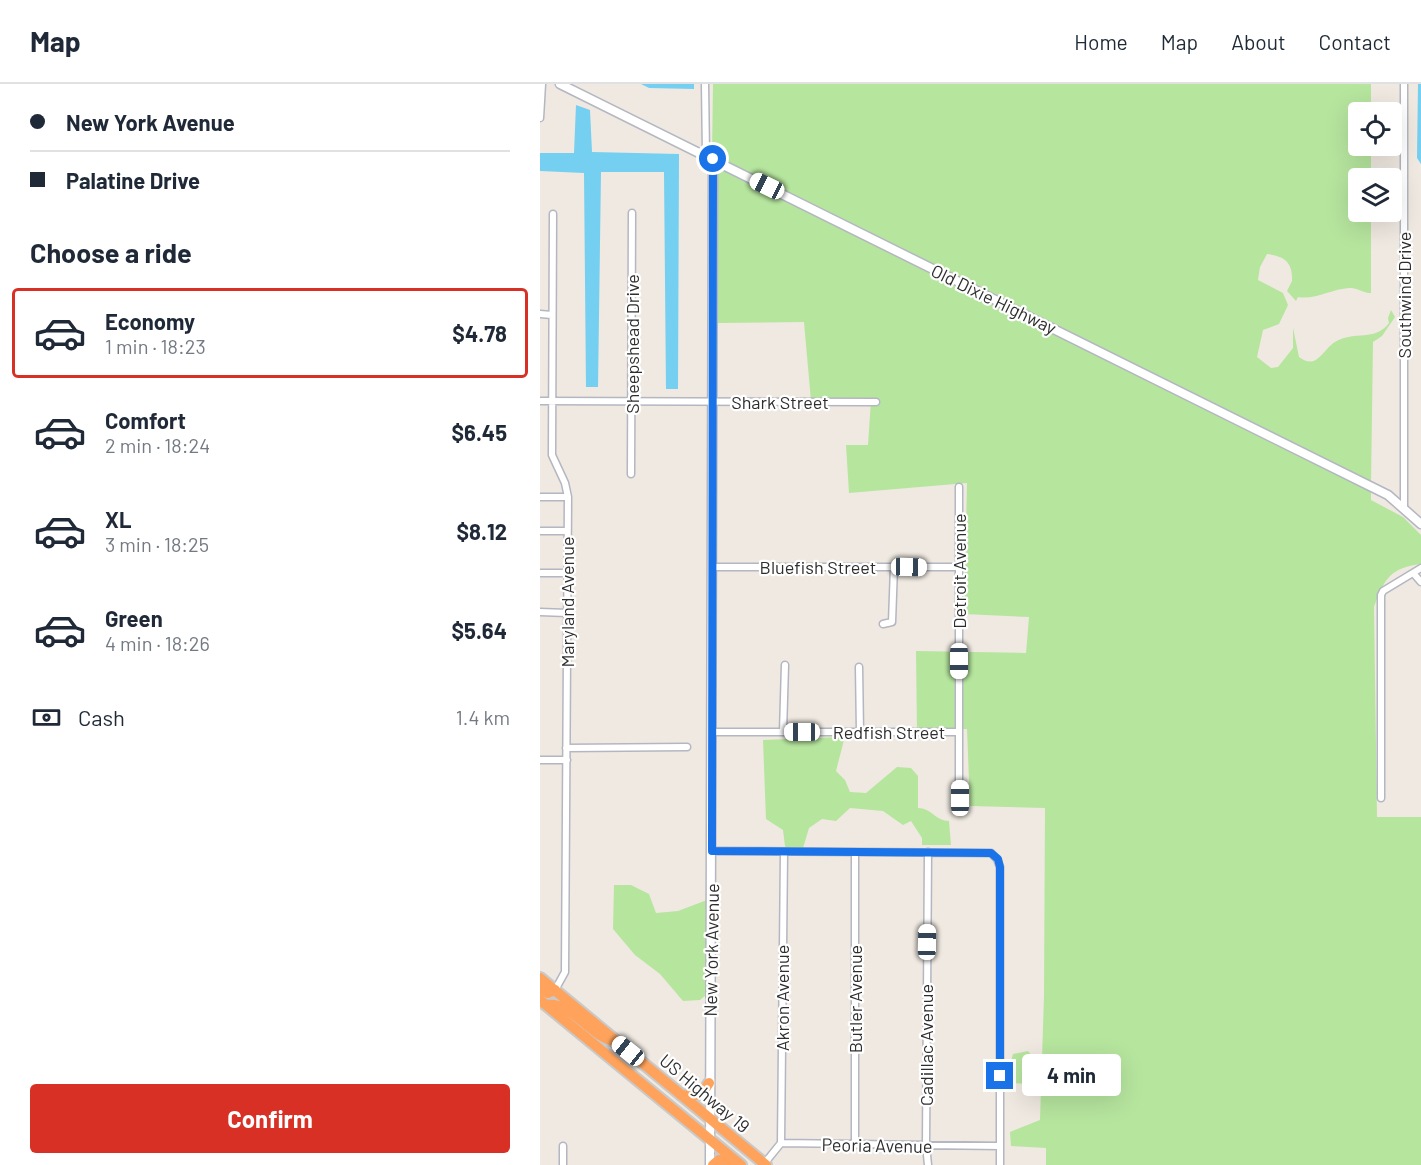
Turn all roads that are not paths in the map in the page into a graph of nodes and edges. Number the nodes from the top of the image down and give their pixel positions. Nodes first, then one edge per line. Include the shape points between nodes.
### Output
1 (542, 84) edge
2 (560, 84) edge
3 (705, 84) edge
4 (1404, 84) edge
5 (540, 118) edge
6 (710, 157) junction
7 (632, 213) dead end
8 (553, 214) dead end
9 (540, 314) edge
10 (552, 315) junction
11 (540, 401) edge
12 (552, 401) junction
13 (876, 402) dead end
14 (712, 403) junction
15 (632, 404) junction
16 (631, 474) dead end
17 (959, 488) dead end
18 (540, 497) edge
19 (568, 497) junction
20 (1404, 506) junction
21 (1421, 524) edge
22 (540, 531) edge
23 (567, 531) junction
24 (712, 567) junction
25 (894, 567) junction
26 (959, 567) junction
27 (1421, 568) edge
28 (540, 573) edge
29 (567, 573) junction
30 (1414, 574) junction
31 (1421, 582) edge
32 (540, 612) edge
33 (567, 613) junction
34 (883, 624) dead end
35 (784, 665) dead end
36 (859, 667) dead end
37 (711, 732) junction
38 (783, 732) junction
39 (860, 732) junction
40 (959, 732) junction
41 (687, 747) dead end
42 (566, 748) junction
43 (540, 760) edge
44 (567, 760) junction
45 (960, 798) dead end
46 (1381, 798) dead end
47 (712, 851) junction
48 (784, 852) junction
49 (855, 852) junction
50 (928, 852) junction
51 (540, 978) edge
52 (540, 989) edge
53 (555, 990) junction
54 (543, 1002) edge
55 (617, 1042) junction
56 (709, 1083) junction
57 (681, 1095) junction
58 (709, 1118) junction
59 (710, 1139) junction
60 (781, 1143) junction
61 (855, 1145) junction
62 (926, 1145) junction
63 (563, 1146) dead end
64 (1000, 1146) junction
65 (737, 1162) edge
66 (765, 1164) edge
67 (563, 1165) edge
68 (711, 1165) edge
69 (928, 1165) edge
70 (1000, 1165) edge

1 - 5 street
2 - 6 street, Old Dixie Highway
3 - 6 street, New York Avenue
4 - 20 street, Southwind Drive
6 - 14 street, New York Avenue
6 - 20 street, Old Dixie Highway
7 - 15 street, Sheepshead Drive
8 - 10 street, Maryland Avenue
9 - 10 street
10 - 12 street, Maryland Avenue
11 - 12 street, Shark Street
12 - 15 street, Shark Street
12 - 19 street, Maryland Avenue via 552,455
13 - 14 street, Shark Street
14 - 15 street, Shark Street
14 - 24 street, New York Avenue
15 - 16 street, Sheepshead Drive
17 - 26 street, Detroit Avenue
18 - 19 street
19 - 23 street, Maryland Avenue
20 - 21 street, Old Dixie Highway
22 - 23 street
23 - 29 street, Maryland Avenue
24 - 25 street, Bluefish Street
24 - 37 street, New York Avenue
25 - 26 street, Bluefish Street
25 - 34 street via 892,622
26 - 40 street, Detroit Avenue
27 - 30 street
28 - 29 street
29 - 33 street, Maryland Avenue
30 - 31 street
30 - 46 street via 1383,591 1381,596
32 - 33 street
33 - 42 street, Maryland Avenue
35 - 38 street
36 - 39 street
37 - 38 street, Redfish Street
37 - 47 street, New York Avenue
38 - 39 street, Redfish Street
39 - 40 street, Redfish Street
40 - 45 street, Detroit Avenue
41 - 42 street
42 - 44 street, Maryland Avenue
43 - 44 street
44 - 53 street, Maryland Avenue via 565,972
47 - 48 street
47 - 56 street, New York Avenue
48 - 49 street
48 - 60 street, Akron Avenue
49 - 50 street
49 - 61 street, Butler Avenue
50 - 62 street, Cadillac Avenue
50 - 64 street via 991,853 1000,867
51 - 53 highway, US Highway 19
52 - 53 highway via 548,993
53 - 55 highway, US Highway 19
54 - 55 highway via 561,1005 602,1039
54 - 59 highway, US Highway 19
55 - 57 highway, US Highway 19
56 - 57 highway via 698,1095
56 - 58 street, New York Avenue
57 - 58 highway, US Highway 19
58 - 59 street, New York Avenue
58 - 66 highway, US Highway 19
59 - 65 highway, US Highway 19
59 - 68 street, New York Avenue
60 - 61 street, Peoria Avenue
60 - 66 street
61 - 62 street, Peoria Avenue
62 - 64 street, Peoria Avenue
62 - 69 street, Cadillac Avenue
63 - 67 street
64 - 70 street
65 - 68 highway via 723,1160

